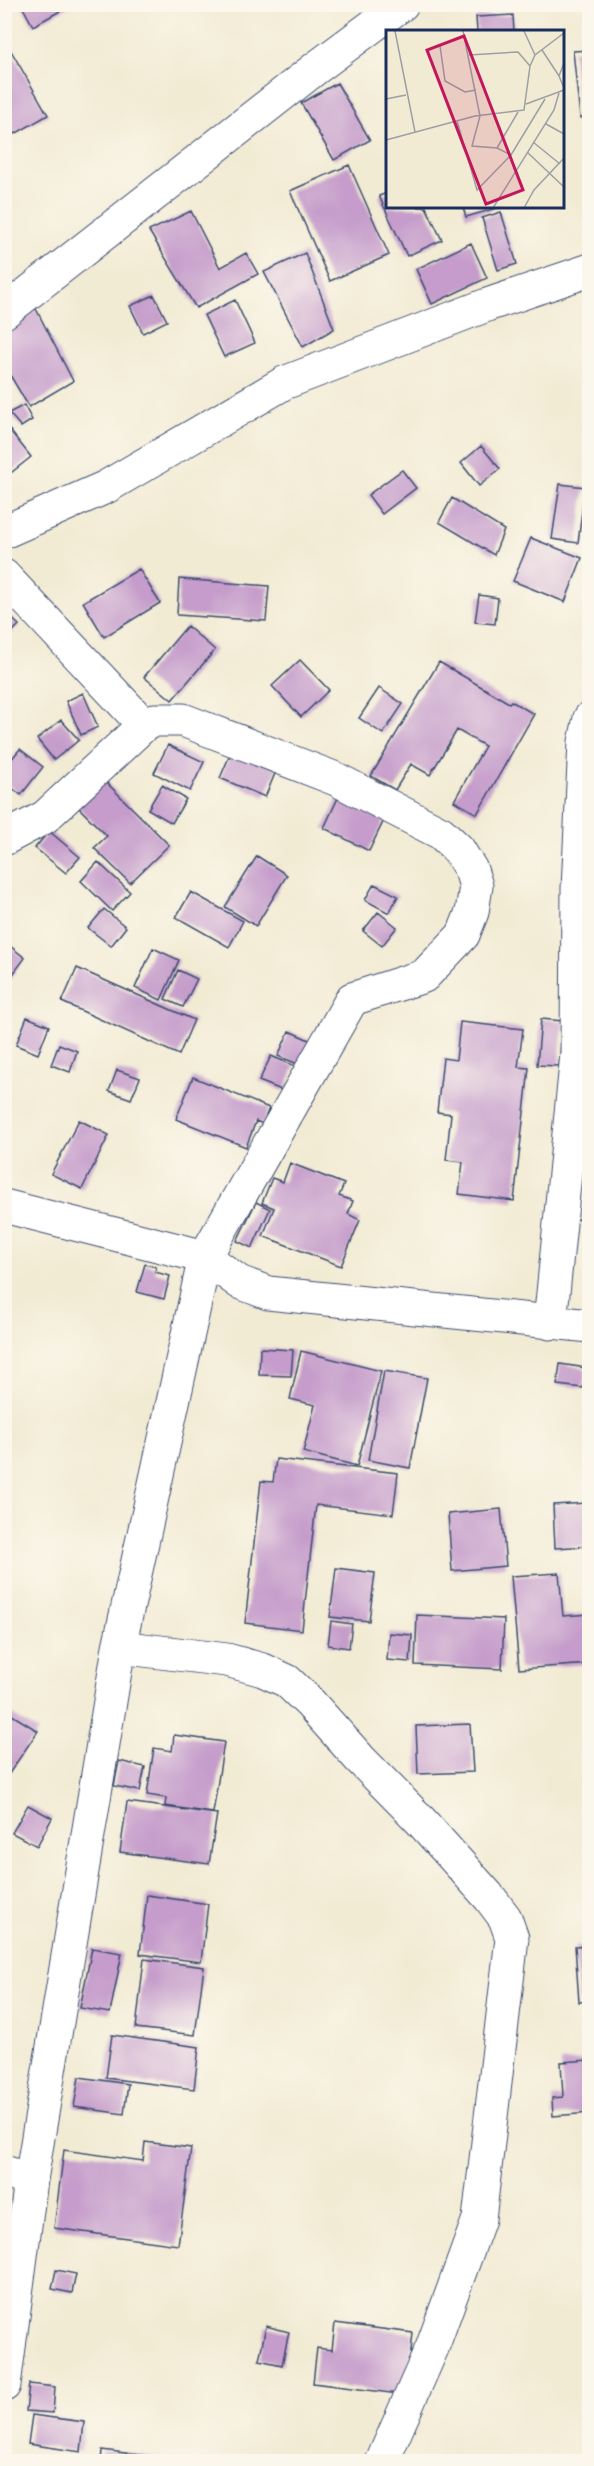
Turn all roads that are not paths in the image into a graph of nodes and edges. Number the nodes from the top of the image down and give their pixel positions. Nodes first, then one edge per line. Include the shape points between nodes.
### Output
1 (402, 4) edge
2 (590, 270) edge
3 (4, 312) edge
4 (4, 532) edge
5 (4, 576) edge
6 (590, 718) edge
7 (144, 725) junction
8 (4, 839) edge
9 (4, 1206) edge
10 (206, 1257) junction
11 (550, 1323) junction
12 (590, 1326) edge
13 (119, 1647) junction
14 (18, 2176) edge
15 (4, 2385) edge
16 (382, 2462) edge

1 - 3 street
2 - 4 street via 284,383 106,487
5 - 7 street
6 - 11 street via 585,742 578,889 577,1054
7 - 8 street via 45,817
7 - 10 street via 154,720 183,720 336,779 441,833 458,849 476,886 463,935 424,975 352,999
9 - 10 street
10 - 11 street via 239,1282 268,1293
10 - 13 street
11 - 12 street
13 - 14 street
13 - 16 street via 227,1660 287,1681 490,1898 505,1918 512,1938 479,2219 432,2348
14 - 15 street

